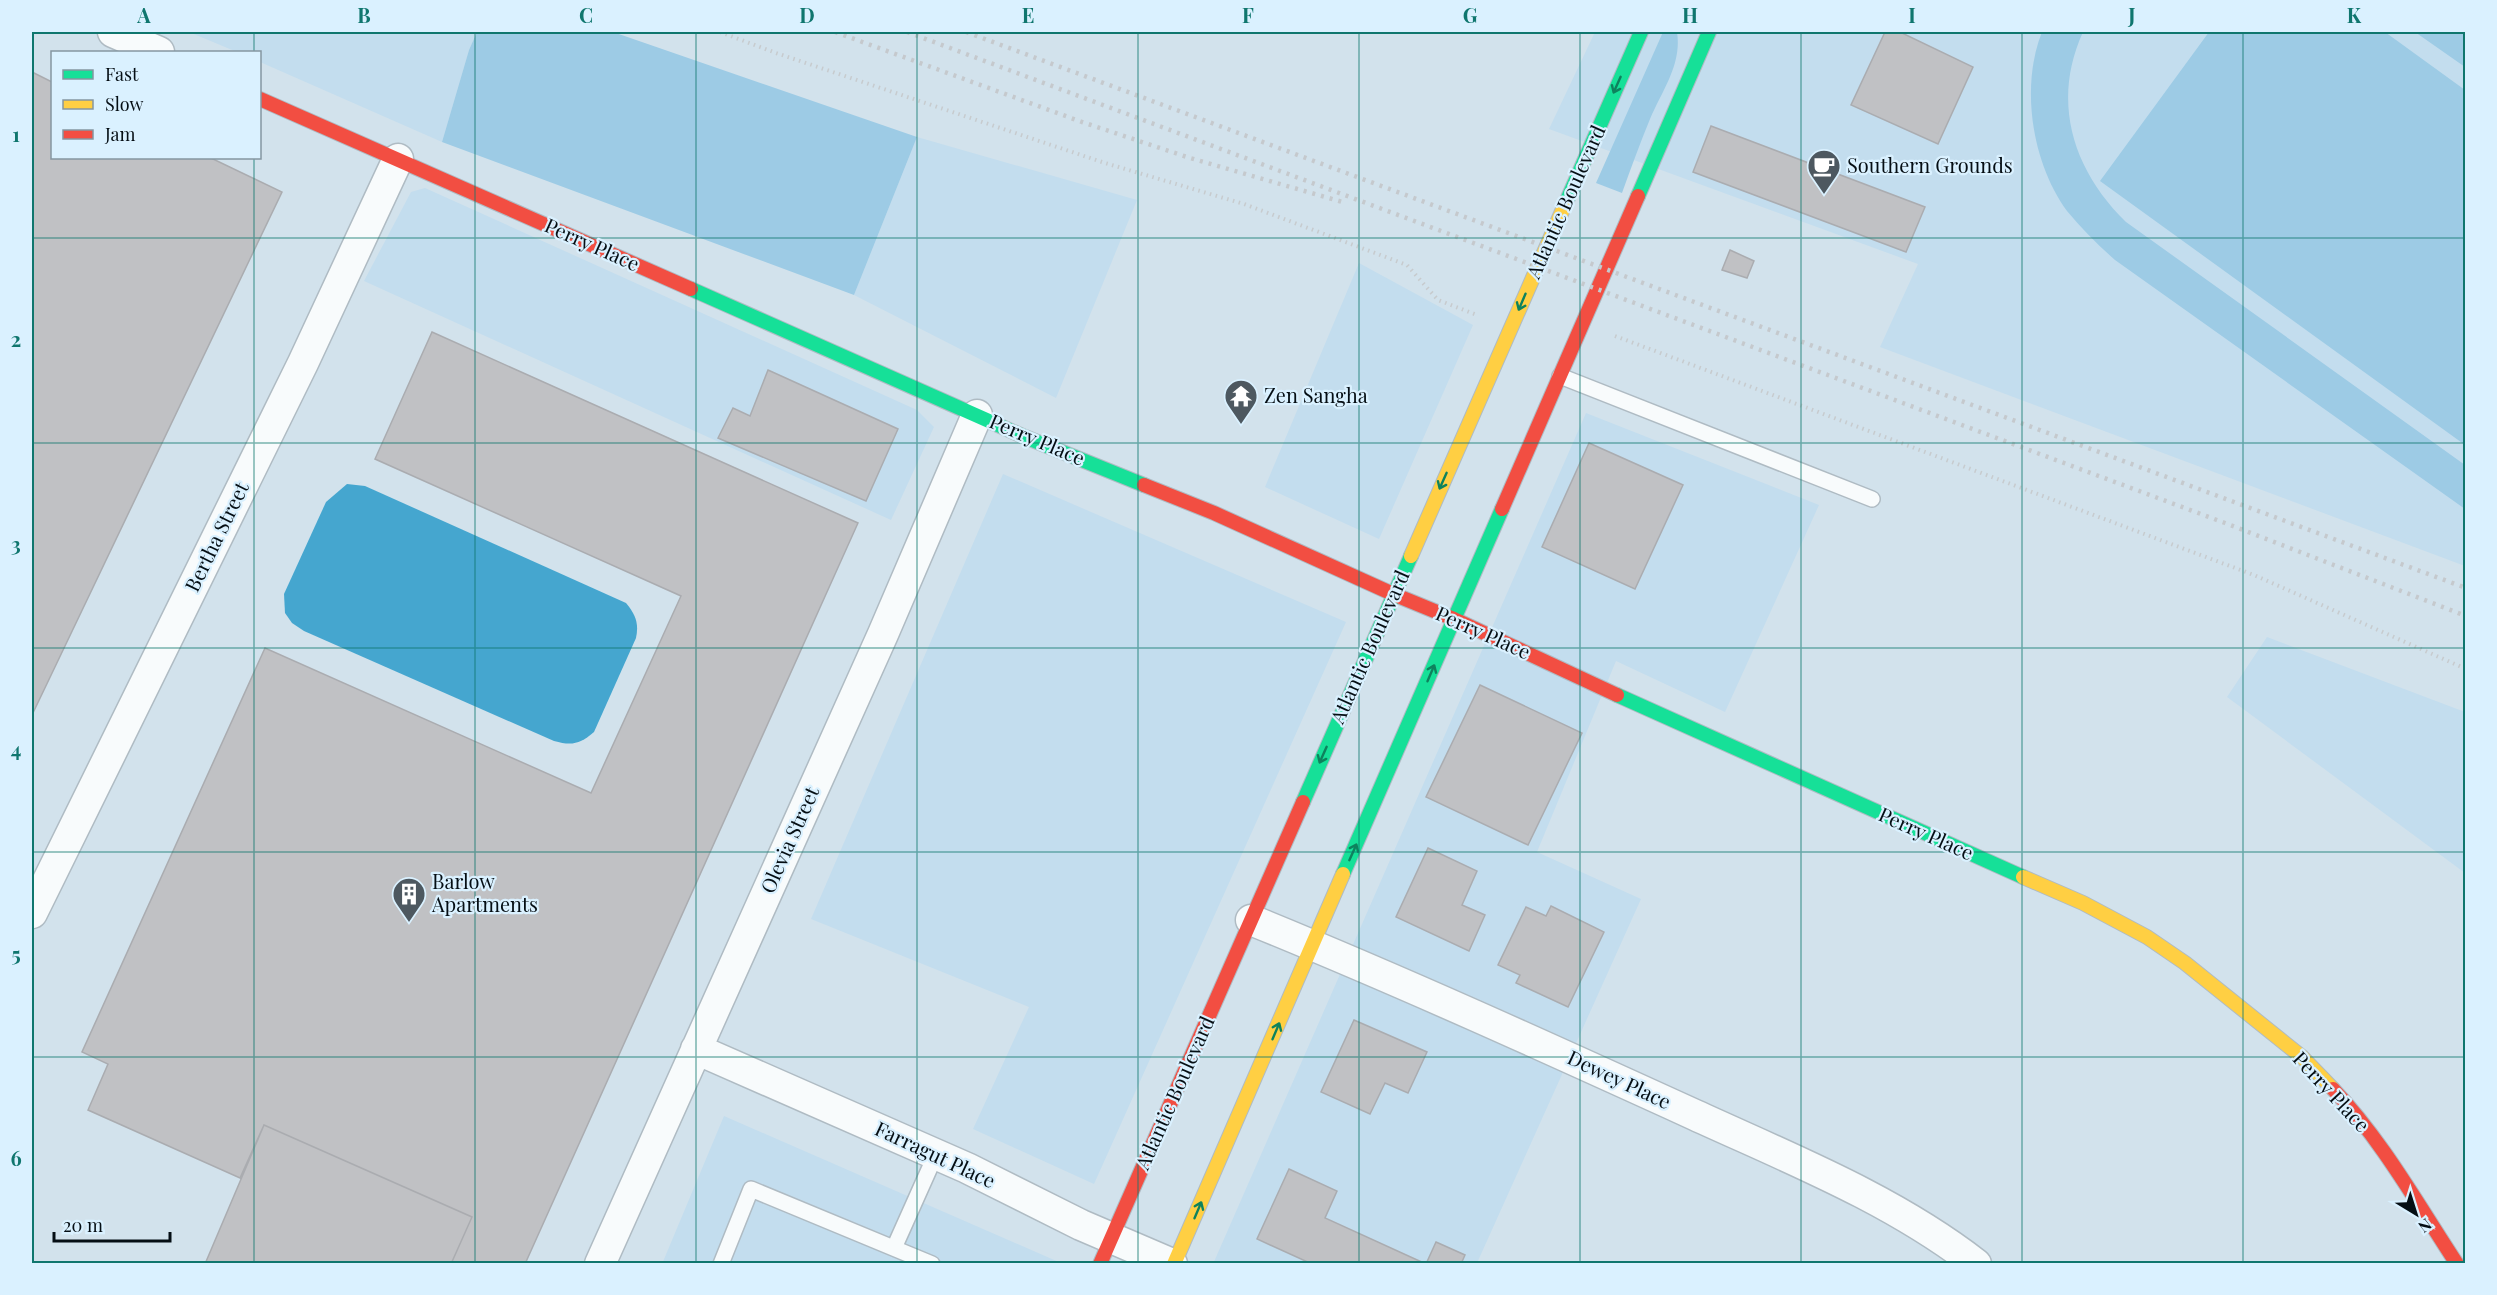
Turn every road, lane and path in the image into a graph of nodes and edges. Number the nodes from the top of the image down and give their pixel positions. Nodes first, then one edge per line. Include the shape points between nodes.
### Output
1 (113, 32) edge
2 (1641, 32) edge
3 (1709, 32) edge
4 (157, 51) edge
5 (261, 99) edge
6 (398, 159) junction
7 (1560, 376) junction
8 (977, 415) junction
9 (1872, 500) dead end
10 (1393, 594) junction
11 (1454, 619) junction
12 (32, 913) edge
13 (1251, 920) junction
14 (1313, 945) junction
15 (696, 1049) junction
16 (936, 1154) junction
17 (894, 1248) junction
18 (1106, 1250) edge
19 (601, 1263) edge
20 (721, 1263) edge
21 (932, 1263) edge
22 (1173, 1263) edge
23 (1976, 1263) edge
24 (2457, 1263) edge

1 - 4 street
2 -> 10 main road, Atlantic Boulevard
3 - 7 main road
5 - 6 main road, Perry Place
6 - 8 main road, Perry Place
6 - 12 street, Bertha Street via 303,363
7 - 9 lane
7 - 11 main road
8 - 10 main road, Perry Place via 1214,513
8 - 15 street, Olevia Street
10 - 11 main road, Perry Place
10 -> 13 main road, Atlantic Boulevard
14 -> 11 main road
11 - 24 main road, Perry Place via 1721,743 2083,903 2147,937 2302,1057 2351,1108
13 - 14 street, Dewey Place
13 - 18 main road, Atlantic Boulevard
22 -> 14 main road
14 - 23 street, Dewey Place via 1563,1054 1861,1192
15 - 16 street, Farragut Place
15 - 19 street, Olevia Street
16 - 17 lane
16 - 18 street, Farragut Place
17 - 20 lane via 751,1190
17 - 21 lane
18 - 22 street, Farragut Place

